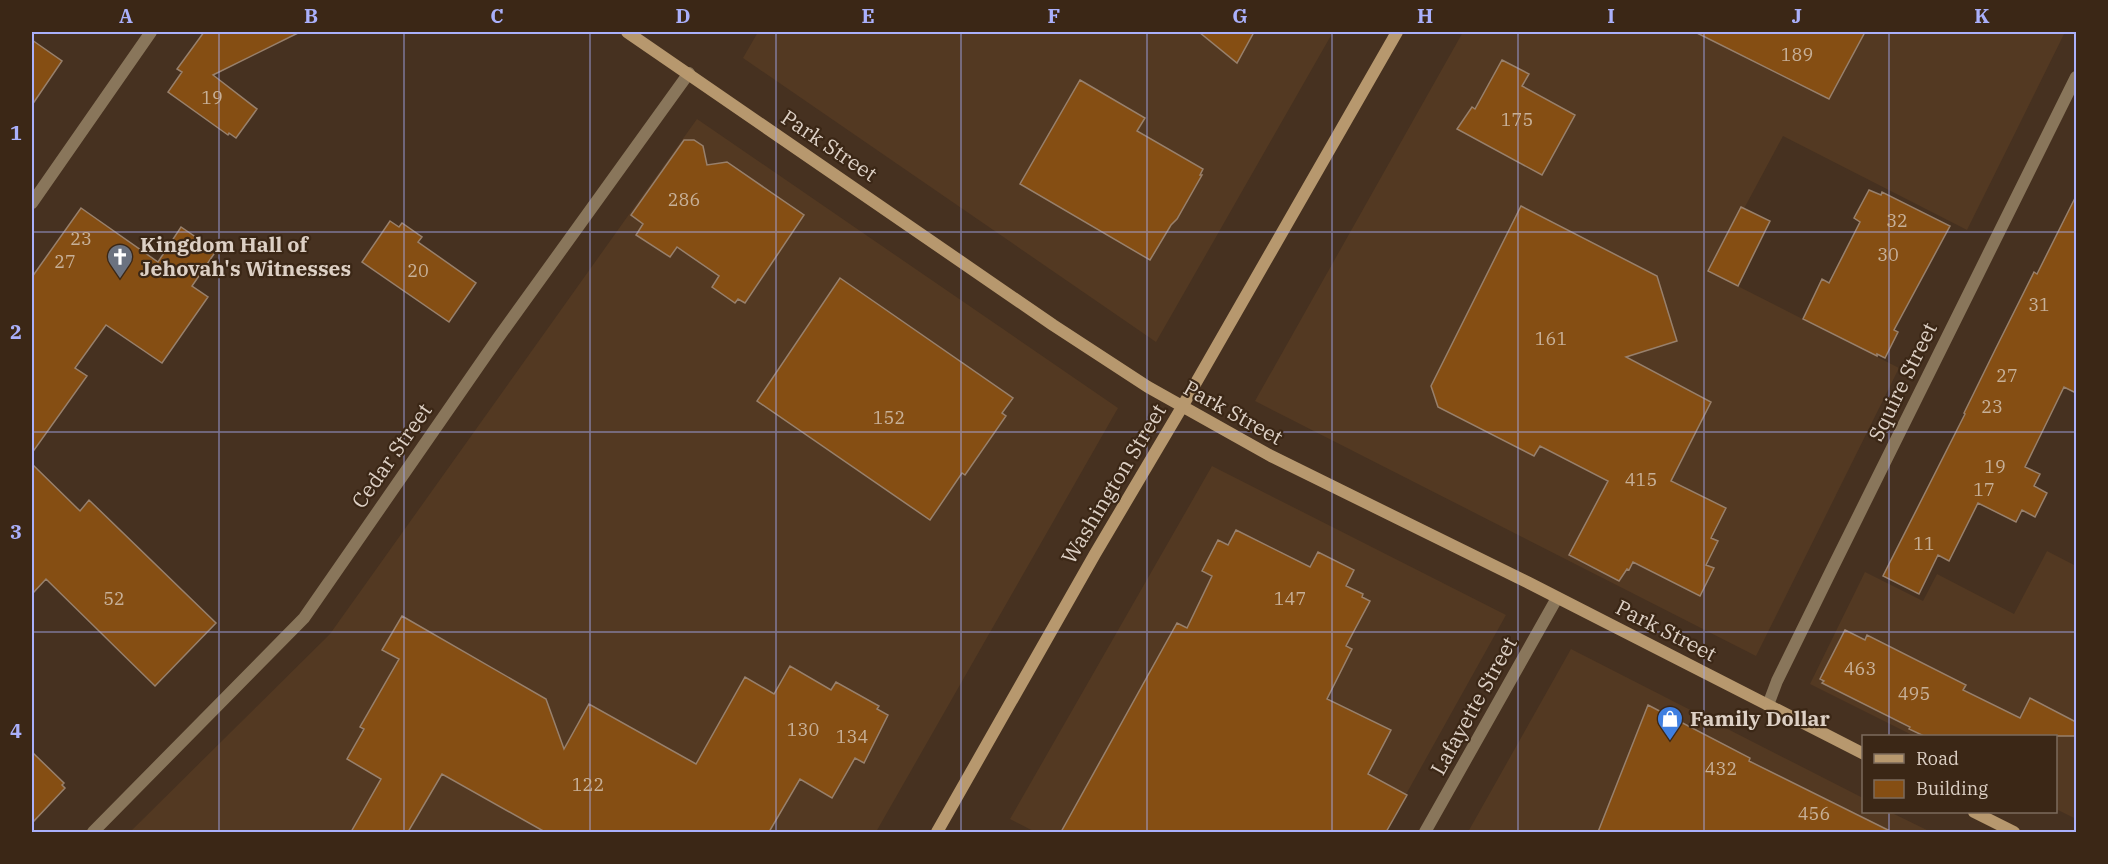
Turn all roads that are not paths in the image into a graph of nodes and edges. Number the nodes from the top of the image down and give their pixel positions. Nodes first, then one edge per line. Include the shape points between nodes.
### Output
1 (151, 32) edge
2 (627, 32) edge
3 (1398, 32) edge
4 (689, 73) junction
5 (2076, 77) edge
6 (32, 203) edge
7 (1182, 407) junction
8 (1557, 598) junction
9 (1768, 705) junction
10 (1862, 753) edge
11 (1976, 813) edge
12 (93, 832) edge
13 (937, 832) edge
14 (1425, 832) edge
15 (2014, 832) edge

1 - 6 street
2 - 4 main road, Park Street
3 - 7 main road, Washington Street
4 - 7 main road, Park Street via 1053,326
4 - 12 street, Cedar Street via 498,338 304,618
5 - 9 street, Squire Street
7 - 8 main road, Park Street via 1271,456
7 - 13 main road, Washington Street
8 - 9 main road, Park Street
8 - 14 street, Lafayette Street
9 - 10 main road, Park Street
11 - 15 main road

